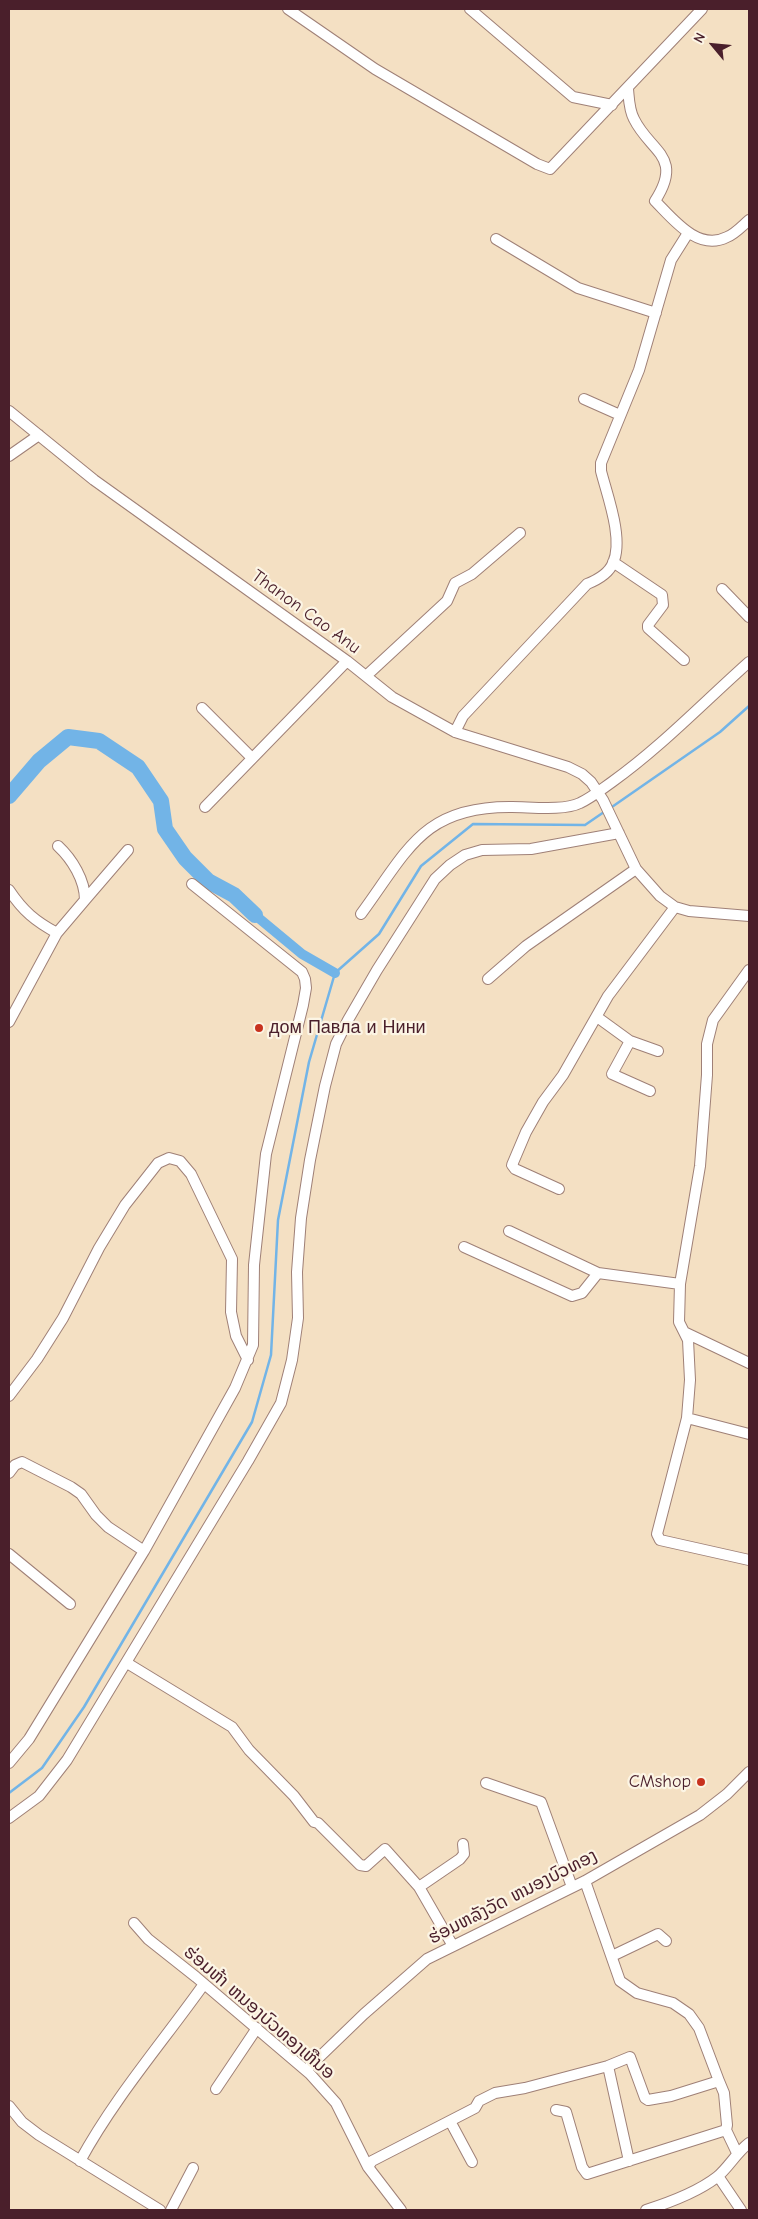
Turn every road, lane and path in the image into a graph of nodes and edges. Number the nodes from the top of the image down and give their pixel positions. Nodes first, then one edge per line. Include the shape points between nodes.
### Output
1 (288, 9) edge
2 (702, 9) edge
3 (474, 10) edge
4 (628, 89) junction
5 (612, 105) junction
6 (749, 220) edge
7 (688, 233) junction
8 (496, 239) dead end
9 (656, 313) junction
10 (584, 398) dead end
11 (9, 411) edge
12 (620, 415) junction
13 (39, 435) junction
14 (9, 456) edge
15 (520, 533) dead end
16 (613, 562) junction
17 (722, 589) dead end
18 (749, 617) edge
19 (684, 660) dead end
20 (347, 661) junction
21 (749, 662) edge
22 (366, 676) junction
23 (202, 708) dead end
24 (455, 732) junction
25 (252, 758) junction
26 (600, 796) junction
27 (205, 806) dead end
28 (619, 833) junction
29 (58, 846) dead end
30 (128, 850) dead end
31 (636, 869) junction
32 (192, 884) dead end
33 (9, 890) edge
34 (85, 900) junction
35 (675, 907) junction
36 (361, 914) dead end
37 (749, 916) edge
38 (57, 933) junction
39 (749, 970) edge
40 (488, 979) dead end
41 (597, 1017) junction
42 (9, 1022) edge
43 (630, 1041) junction
44 (658, 1050) dead end
45 (650, 1091) dead end
46 (558, 1189) dead end
47 (509, 1231) dead end
48 (464, 1247) dead end
49 (598, 1273) junction
50 (680, 1284) junction
51 (684, 1332) junction
52 (248, 1360) junction
53 (749, 1363) edge
54 (9, 1396) edge
55 (687, 1418) junction
56 (749, 1434) edge
57 (9, 1473) edge
58 (144, 1552) junction
59 (9, 1554) edge
60 (749, 1560) edge
61 (70, 1604) dead end
62 (127, 1663) junction
63 (9, 1763) edge
64 (749, 1772) edge
65 (486, 1783) dead end
66 (9, 1818) edge
67 (463, 1844) dead end
68 (585, 1881) junction
69 (419, 1887) junction
70 (572, 1887) junction
71 (134, 1923) dead end
72 (666, 1941) dead end
73 (453, 1946) junction
74 (612, 1956) junction
75 (204, 1984) junction
76 (257, 2028) junction
77 (608, 2066) junction
78 (306, 2070) junction
79 (719, 2081) junction
80 (216, 2089) dead end
81 (9, 2106) edge
82 (556, 2110) dead end
83 (450, 2121) junction
84 (726, 2130) junction
85 (749, 2143) edge
86 (737, 2153) junction
87 (80, 2160) junction
88 (629, 2160) junction
89 (472, 2162) dead end
90 (368, 2167) junction
91 (193, 2168) dead end
92 (718, 2176) junction
93 (160, 2210) edge
94 (171, 2210) edge
95 (401, 2210) edge
96 (646, 2210) edge
97 (741, 2210) edge

1 - 5 street via 375,69 546,168 554,167
2 - 4 street
3 - 5 street via 573,97
4 - 5 street
4 - 7 street via 630,112 666,166 666,179 655,201
6 - 7 street via 719,240
7 - 9 street via 671,260
8 - 9 street via 578,288
9 - 12 street via 639,370
10 - 12 street
11 - 13 street, Thanon Cao Anu
12 - 16 street via 600,468 616,533
13 - 14 street
13 - 20 street, Thanon Cao Anu via 94,480
15 - 22 street via 472,574 455,583 447,601
16 - 19 street via 662,594 663,605 648,628
16 - 24 street via 602,576 587,584 463,716
17 - 18 street
20 - 22 street, Thanon Cao Anu
20 - 25 street
21 - 26 street
22 - 24 street, Thanon Cao Anu via 392,697
23 - 25 street
24 - 26 street, Thanon Cao Anu via 568,767 582,774
25 - 27 street
26 - 28 street, Thanon Cao Anu
26 - 36 street via 556,808 469,810 434,824 409,848
28 - 31 street
28 - 62 street via 531,848 482,850 465,855 435,879 377,970 336,1044 325,1086 301,1218 296,1272 298,1318 281,1403
29 - 34 street via 69,857 85,890
30 - 34 street
31 - 35 street via 660,896
31 - 40 street via 526,946
32 - 52 street via 302,972 305,979 303,1006 266,1154 254,1265 253,1345
33 - 38 street via 22,909
34 - 38 street
35 - 37 street via 699,913
35 - 41 street via 608,996
38 - 42 street
39 - 50 street via 713,1020 708,1038 700,1166
41 - 43 street
41 - 46 street via 526,1132 512,1165
43 - 44 street
43 - 45 street via 612,1074
47 - 49 street
48 - 49 street via 572,1296 582,1293
49 - 50 street
50 - 51 street via 680,1322
51 - 53 street
51 - 55 street via 688,1340 690,1380
52 - 54 street via 236,1336 230,1312 232,1259 192,1174 180,1161 169,1158 158,1163 125,1204 63,1318
52 - 58 street
55 - 56 street
55 - 60 street via 658,1538
57 - 58 street via 22,1462 72,1487 108,1527
58 - 63 street via 29,1739
59 - 61 street
62 - 66 street via 67,1760 39,1796
62 - 69 street via 232,1728 314,1822 360,1865 366,1866 385,1849
64 - 68 street, ຮ່ອມຫລັງວັດ ຫນອງບົວທອງ via 700,1815
65 - 70 street via 541,1802
67 - 69 street via 464,1854 460,1859
68 - 70 street, ຮ່ອມຫລັງວັດ ຫນອງບົວທອງ
68 - 74 street
69 - 73 street
70 - 73 street, ຮ່ອມຫລັງວັດ ຫນອງບົວທອງ
71 - 75 street, ຮ່ອມຫ້າ ຫນອງບົວທອງເຫືນອ via 148,1939
72 - 74 street via 658,1934
73 - 78 street, ຮ່ອມຫລັງວັດ ຫນອງບົວທອງ via 427,1959 396,1985
74 - 79 street via 620,1981 626,1987 644,1996 673,2003 689,2014 699,2028
75 - 76 street, ຮ່ອມຫ້າ ຫນອງບົວທອງເຫືນອ
75 - 87 street via 139,2069
76 - 78 street, ຮ່ອມຫ້າ ຫນອງບົວທອງເຫືນອ
76 - 80 street
77 - 79 street via 630,2057 648,2100
77 - 83 street via 495,2093
77 - 88 street
78 - 90 street, ຮ່ອມຫ້າ ຫນອງບົວທອງເຫືນອ via 336,2103
79 - 84 street via 724,2093
81 - 87 street via 30,2128
82 - 88 street via 566,2112 584,2172 588,2174
83 - 89 street
83 - 90 street via 372,2161
84 - 86 street
84 - 88 street
85 - 86 street
86 - 92 street
87 - 93 street
90 - 95 street, ຮ່ອມຫ້າ ຫນອງບົວທອງເຫືນອ
91 - 94 street
92 - 96 street via 707,2184
92 - 97 street

